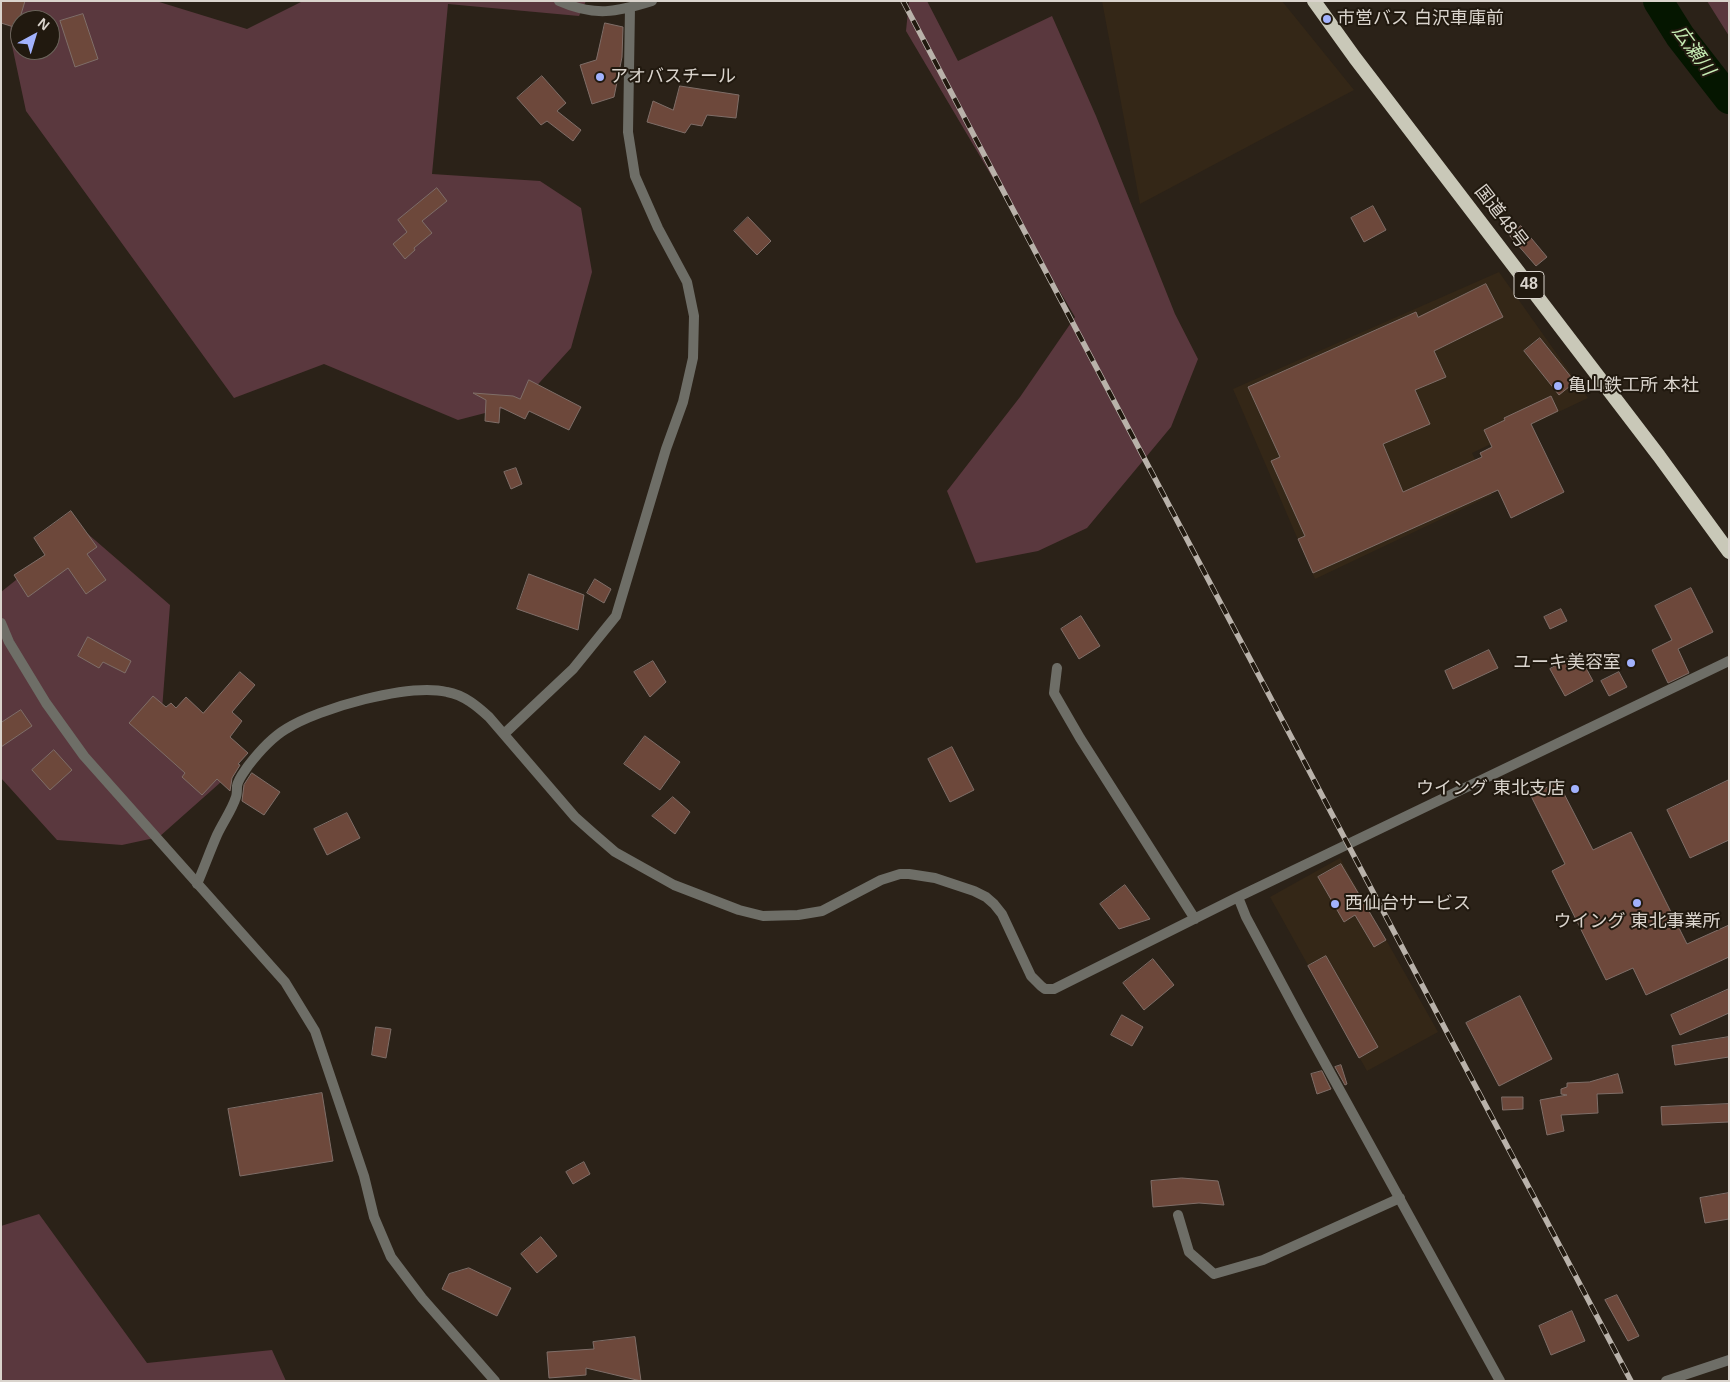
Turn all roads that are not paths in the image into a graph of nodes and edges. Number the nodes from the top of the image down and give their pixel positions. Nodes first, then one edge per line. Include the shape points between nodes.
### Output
1 (560, 1) edge
2 (652, 1) edge
3 (1314, 1) edge
4 (630, 8) junction
5 (1729, 552) edge
6 (1, 623) edge
7 (5, 645) edge
8 (1729, 661) edge
9 (1057, 668) dead end
10 (504, 734) junction
11 (197, 884) junction
12 (1238, 897) junction
13 (1195, 919) junction
14 (1400, 1198) junction
15 (1178, 1215) dead end
16 (1729, 1360) edge
17 (495, 1381) edge
18 (1500, 1381) edge
19 (1666, 1381) edge

1 - 4 street via 594,12
2 - 4 street
3 - 5 highway, 国道48号 / 48
4 - 10 street via 628,132 635,176 687,282 694,316 693,358 683,402 616,616 573,669
6 - 7 street
7 - 11 street via 84,756
8 - 12 street
9 - 13 street via 1054,693
10 - 11 street via 475,704 458,695 434,690 400,692 363,700 299,721 273,738 237,783 236,797
10 - 13 street via 575,816 615,852 674,885 740,910 763,916 798,915 822,911 900,874 935,878 974,891 999,909 1028,972 1045,989 1060,987
11 - 17 street via 285,982 315,1031 364,1176 374,1217 391,1256 422,1298
12 - 13 street
12 - 14 street via 1294,1008
14 - 15 street via 1264,1260 1214,1274 1189,1252
14 - 18 street
16 - 19 street

